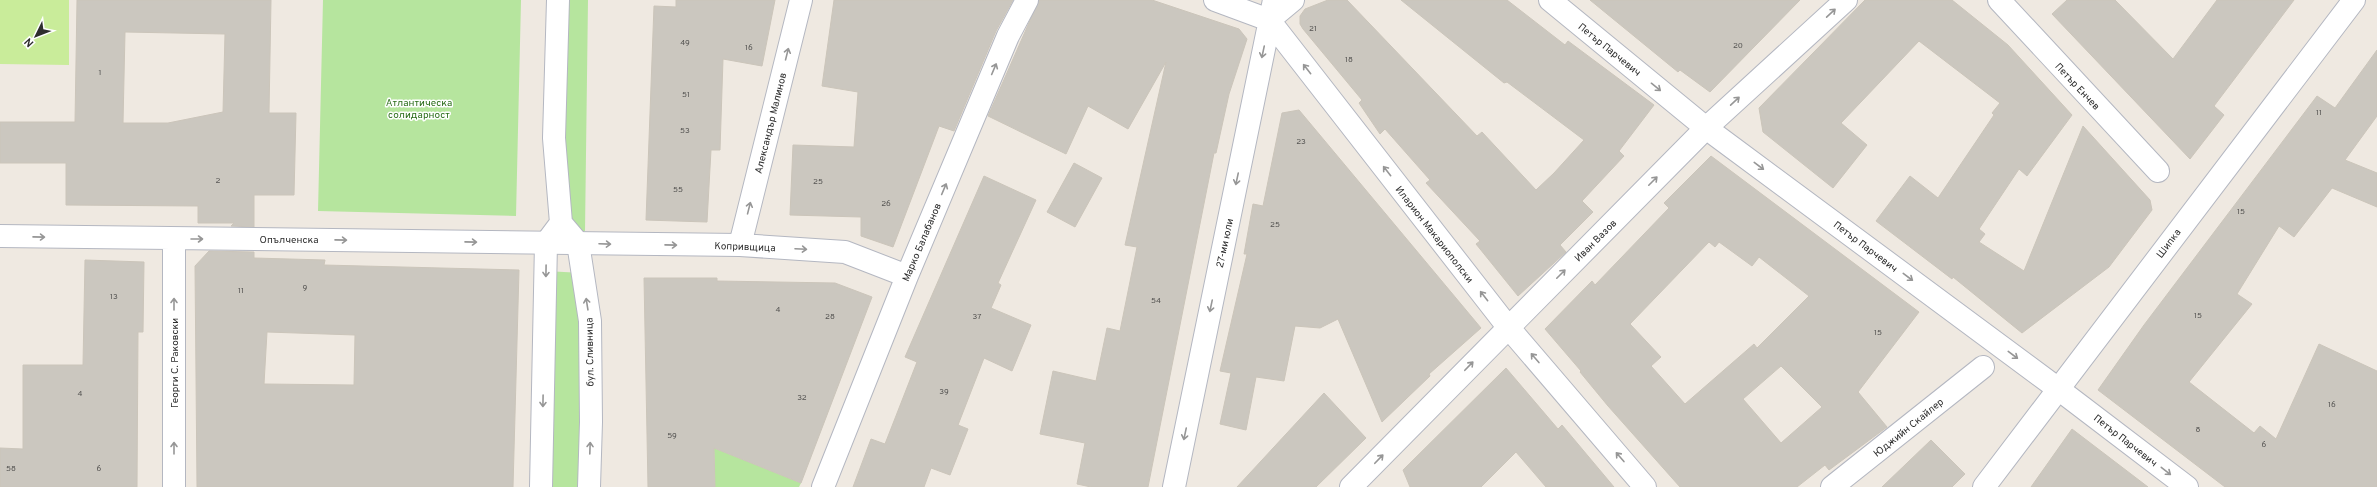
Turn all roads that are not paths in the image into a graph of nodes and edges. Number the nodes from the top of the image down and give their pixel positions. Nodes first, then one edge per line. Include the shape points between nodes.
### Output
1 (558, 0) edge
2 (801, 0) edge
3 (1027, 0) edge
4 (1215, 0) edge
5 (1293, 0) edge
6 (1550, 0) edge
7 (1846, 0) edge
8 (1999, 0) edge
9 (2354, 0) edge
10 (1272, 10) edge
11 (1706, 128) junction
12 (2158, 171) dead end
13 (561, 223) junction
14 (0, 236) edge
15 (174, 239) junction
16 (546, 243) junction
17 (578, 243) junction
18 (740, 246) junction
19 (907, 276) junction
20 (1508, 326) junction
21 (1983, 367) dead end
22 (2057, 388) junction
23 (174, 487) edge
24 (541, 487) edge
25 (589, 487) edge
26 (824, 487) edge
27 (1174, 487) edge
28 (1351, 487) edge
29 (1645, 487) edge
30 (1832, 487) edge
31 (1984, 487) edge
32 (2187, 487) edge

1 - 13 street via 554,138
18 -> 2 street, Александър Малинов
19 -> 3 street, Марко Балабанов via 1008,36
4 - 10 street
5 - 10 street
6 -> 11 street, Петър Парчевич
11 -> 7 street, Иван Вазов
8 - 12 street, Петър Енчев
9 - 22 street, Шипка
20 -> 10 street, Иларион Макариополски
10 -> 27 street, 27-ми юли
20 -> 11 street, Иван Вазов
11 -> 22 street, Петър Парчевич
13 - 16 street
13 - 17 street
14 -> 15 street, Опълченска
15 -> 16 street, Опълченска
23 -> 15 street, Георги С. Раковски
16 - 17 street, Опълченска
16 -> 24 street
17 -> 18 street, Копривщица
25 -> 17 street, бул. Сливница via 590,321
18 -> 19 street, Копривщица via 845,252
19 - 26 street, Марко Балабанов
28 -> 20 street, Иван Вазов
29 -> 20 street, Иларион Макариополски
21 - 30 street, Юджийн Скайлер
22 - 31 street, Шипка
22 -> 32 street, Петър Парчевич

